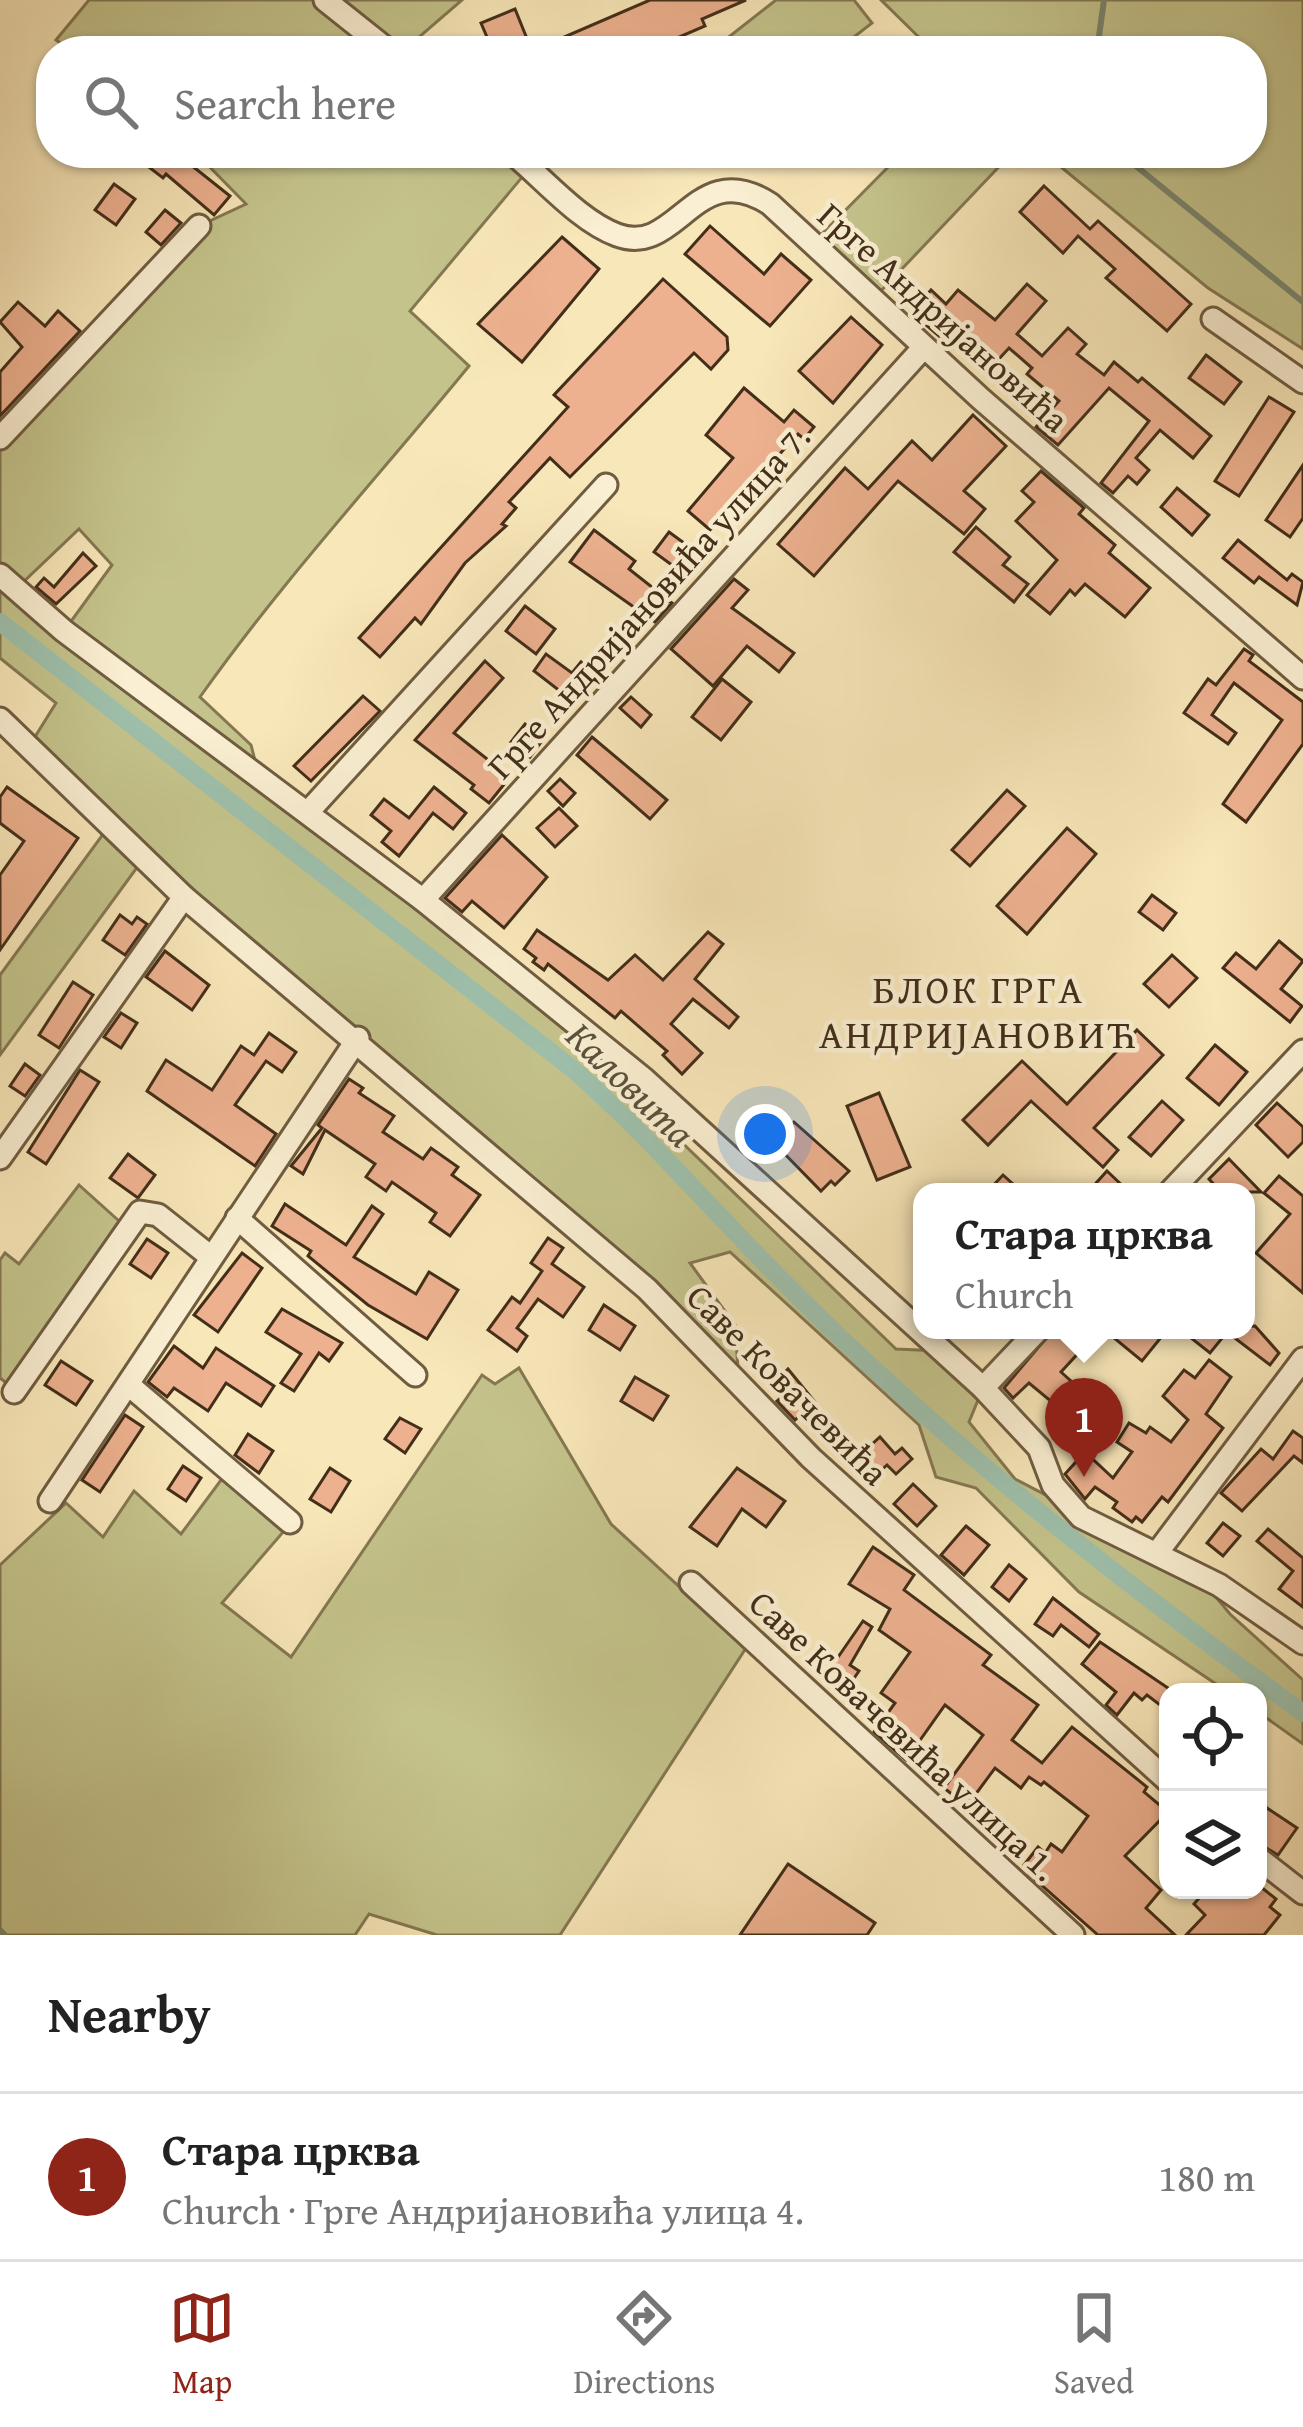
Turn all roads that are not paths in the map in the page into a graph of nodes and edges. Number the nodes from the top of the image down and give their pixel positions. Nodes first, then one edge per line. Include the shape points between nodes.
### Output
1 (325, 0) edge
2 (370, 36) edge
3 (530, 168) edge
4 (199, 226) dead end
5 (1213, 319) dead end
6 (924, 347) junction
7 (1303, 382) edge
8 (0, 438) edge
9 (606, 485) dead end
10 (0, 575) edge
11 (1303, 679) edge
12 (0, 719) edge
13 (309, 811) junction
14 (184, 897) junction
15 (423, 900) junction
16 (358, 1038) junction
17 (1303, 1051) edge
18 (0, 1157) edge
19 (1178, 1183) edge
20 (237, 1218) junction
21 (211, 1257) junction
22 (913, 1324) edge
23 (929, 1339) edge
24 (1029, 1339) edge
25 (1303, 1359) edge
26 (415, 1375) dead end
27 (130, 1386) junction
28 (983, 1388) junction
29 (14, 1392) dead end
30 (50, 1501) dead end
31 (290, 1522) dead end
32 (1157, 1553) junction
33 (691, 1583) dead end
34 (1303, 1643) edge
35 (1159, 1773) edge
36 (1267, 1865) edge
37 (1303, 1893) edge
38 (1073, 1935) edge

1 - 2 street
3 - 6 street, Грге Андријановића via 600,225 630,238 660,231 715,191 757,196
4 - 8 street
5 - 7 street
6 - 11 street, Грге Андријановића
6 - 15 street, Грге Андријановића улица 7.
9 - 13 street
10 - 13 street via 64,632
12 - 14 street, Саве Ковачевића
13 - 15 street
14 - 16 street, Саве Ковачевића
14 - 18 street
15 - 22 street via 644,1079
16 - 20 street
16 - 35 street, Саве Ковачевића via 647,1289 812,1458
17 - 19 street
20 - 21 street
20 - 26 street
21 - 27 street
21 - 29 street via 158,1215 140,1212
23 - 28 street
24 - 28 street
25 - 32 street
27 - 30 street
27 - 31 street
28 - 32 street via 1039,1448 1063,1501 1101,1530
32 - 34 street
33 - 38 street, Саве Ковачевића улица 1.
36 - 37 street

